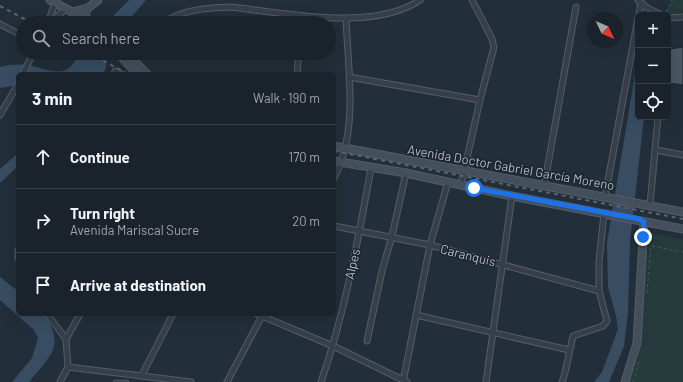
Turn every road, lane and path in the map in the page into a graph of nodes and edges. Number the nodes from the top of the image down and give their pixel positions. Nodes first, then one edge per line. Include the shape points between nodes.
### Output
1 (98, 0) edge
2 (420, 0) edge
3 (472, 0) edge
4 (672, 0) edge
5 (639, 1) edge
6 (52, 2) edge
7 (576, 7) dead end
8 (88, 8) junction
9 (69, 11) junction
10 (638, 12) edge
11 (658, 12) edge
12 (666, 12) edge
13 (49, 16) edge
14 (56, 16) edge
15 (78, 16) edge
16 (84, 16) edge
17 (175, 16) edge
18 (317, 16) edge
19 (671, 16) edge
20 (683, 17) edge
21 (336, 18) edge
22 (346, 19) junction
23 (0, 24) edge
24 (16, 32) edge
25 (635, 34) edge
26 (30, 60) edge
27 (125, 60) edge
28 (134, 60) edge
29 (298, 60) edge
30 (24, 72) edge
31 (136, 72) edge
32 (145, 72) edge
33 (297, 72) edge
34 (349, 77) junction
35 (16, 88) edge
36 (480, 100) junction
37 (0, 115) edge
38 (658, 120) edge
39 (336, 147) edge
40 (656, 150) junction
41 (345, 151) junction
42 (683, 155) edge
43 (336, 162) edge
44 (342, 163) junction
45 (371, 168) junction
46 (464, 172) junction
47 (406, 173) junction
48 (336, 174) edge
49 (448, 182) junction
50 (461, 185) junction
51 (544, 187) junction
52 (512, 196) junction
53 (605, 197) junction
54 (650, 205) junction
55 (683, 212) edge
56 (606, 213) junction
57 (642, 220) junction
58 (336, 226) edge
59 (683, 229) edge
60 (360, 230) junction
61 (392, 236) junction
62 (430, 245) junction
63 (683, 252) edge
64 (503, 264) junction
65 (600, 291) junction
66 (647, 293) dead end
67 (416, 314) junction
68 (49, 316) edge
69 (79, 316) edge
70 (172, 316) edge
71 (260, 316) edge
72 (263, 316) edge
73 (493, 332) junction
74 (66, 339) junction
75 (368, 341) dead end
76 (333, 346) junction
77 (569, 350) junction
78 (641, 355) dead end
79 (68, 367) junction
80 (142, 375) junction
81 (405, 381) edge
82 (60, 382) edge
83 (115, 382) edge
84 (127, 382) edge
85 (191, 382) edge
86 (227, 382) edge
87 (321, 382) edge
88 (486, 382) edge
89 (562, 382) edge
90 (625, 382) edge
91 (633, 382) edge

1 - 8 main road
2 - 22 street via 391,13
3 - 36 street via 494,47
4 - 12 path
5 - 10 street
5 - 11 street
6 - 9 main road
6 - 13 street
7 - 51 street
8 - 9 main road
8 - 16 main road
9 - 14 street via 61,11
9 - 15 main road
17 - 18 street via 198,9 231,7
19 - 20 street
21 - 22 street
22 - 34 street
23 - 24 street
25 - 53 street
26 - 30 street
27 - 31 main road
28 - 32 main road
29 - 33 street
34 - 36 street
34 - 41 street via 350,115
35 - 37 street
36 - 46 street
38 - 40 street
39 - 41 main road, Avenida Doctor Gabriel García Moreno
40 - 42 street
40 - 54 street
41 - 44 street
41 - 46 main road, Avenida Doctor Gabriel García Moreno
43 - 44 main road, Avenida Doctor Gabriel García Moreno
44 - 45 main road, Avenida Doctor Gabriel García Moreno
44 - 48 street
45 - 47 main road, Avenida Doctor Gabriel García Moreno
45 - 60 street, Alpes
46 - 50 street
46 - 51 main road, Avenida Doctor Gabriel García Moreno
47 - 49 main road, Avenida Doctor Gabriel García Moreno
47 - 61 street
49 - 50 main road, Avenida Doctor Gabriel García Moreno
49 - 62 street
50 - 52 main road, Avenida Doctor Gabriel García Moreno
51 - 53 main road, Avenida Doctor Gabriel García Moreno
52 - 56 main road, Avenida Doctor Gabriel García Moreno
52 - 64 street
53 - 54 main road, Avenida Doctor Gabriel García Moreno
54 - 55 main road, Avenida Doctor Gabriel García Moreno
56 - 57 main road, Avenida Doctor Gabriel García Moreno
56 - 65 street via 599,262
57 - 59 main road, Avenida Doctor Gabriel García Moreno
57 - 90 main road via 637,342
58 - 60 street, Caranquis
60 - 61 street, Caranquis
60 - 76 street, Alpes
61 - 62 street, Caranquis
61 - 75 street
62 - 64 street, Caranquis
62 - 67 street
63 - 66 path via 651,246
64 - 65 street, Caranquis
64 - 73 street
65 - 77 street via 606,324 575,334
67 - 73 street
67 - 81 street
68 - 74 street
69 - 74 street
70 - 80 street
71 - 86 street
72 - 76 street
73 - 77 street
73 - 88 street
74 - 79 street
76 - 81 street
76 - 87 street, Alpes
77 - 89 street
78 - 91 path
79 - 80 street
79 - 82 street
80 - 85 street
83 - 84 lane

